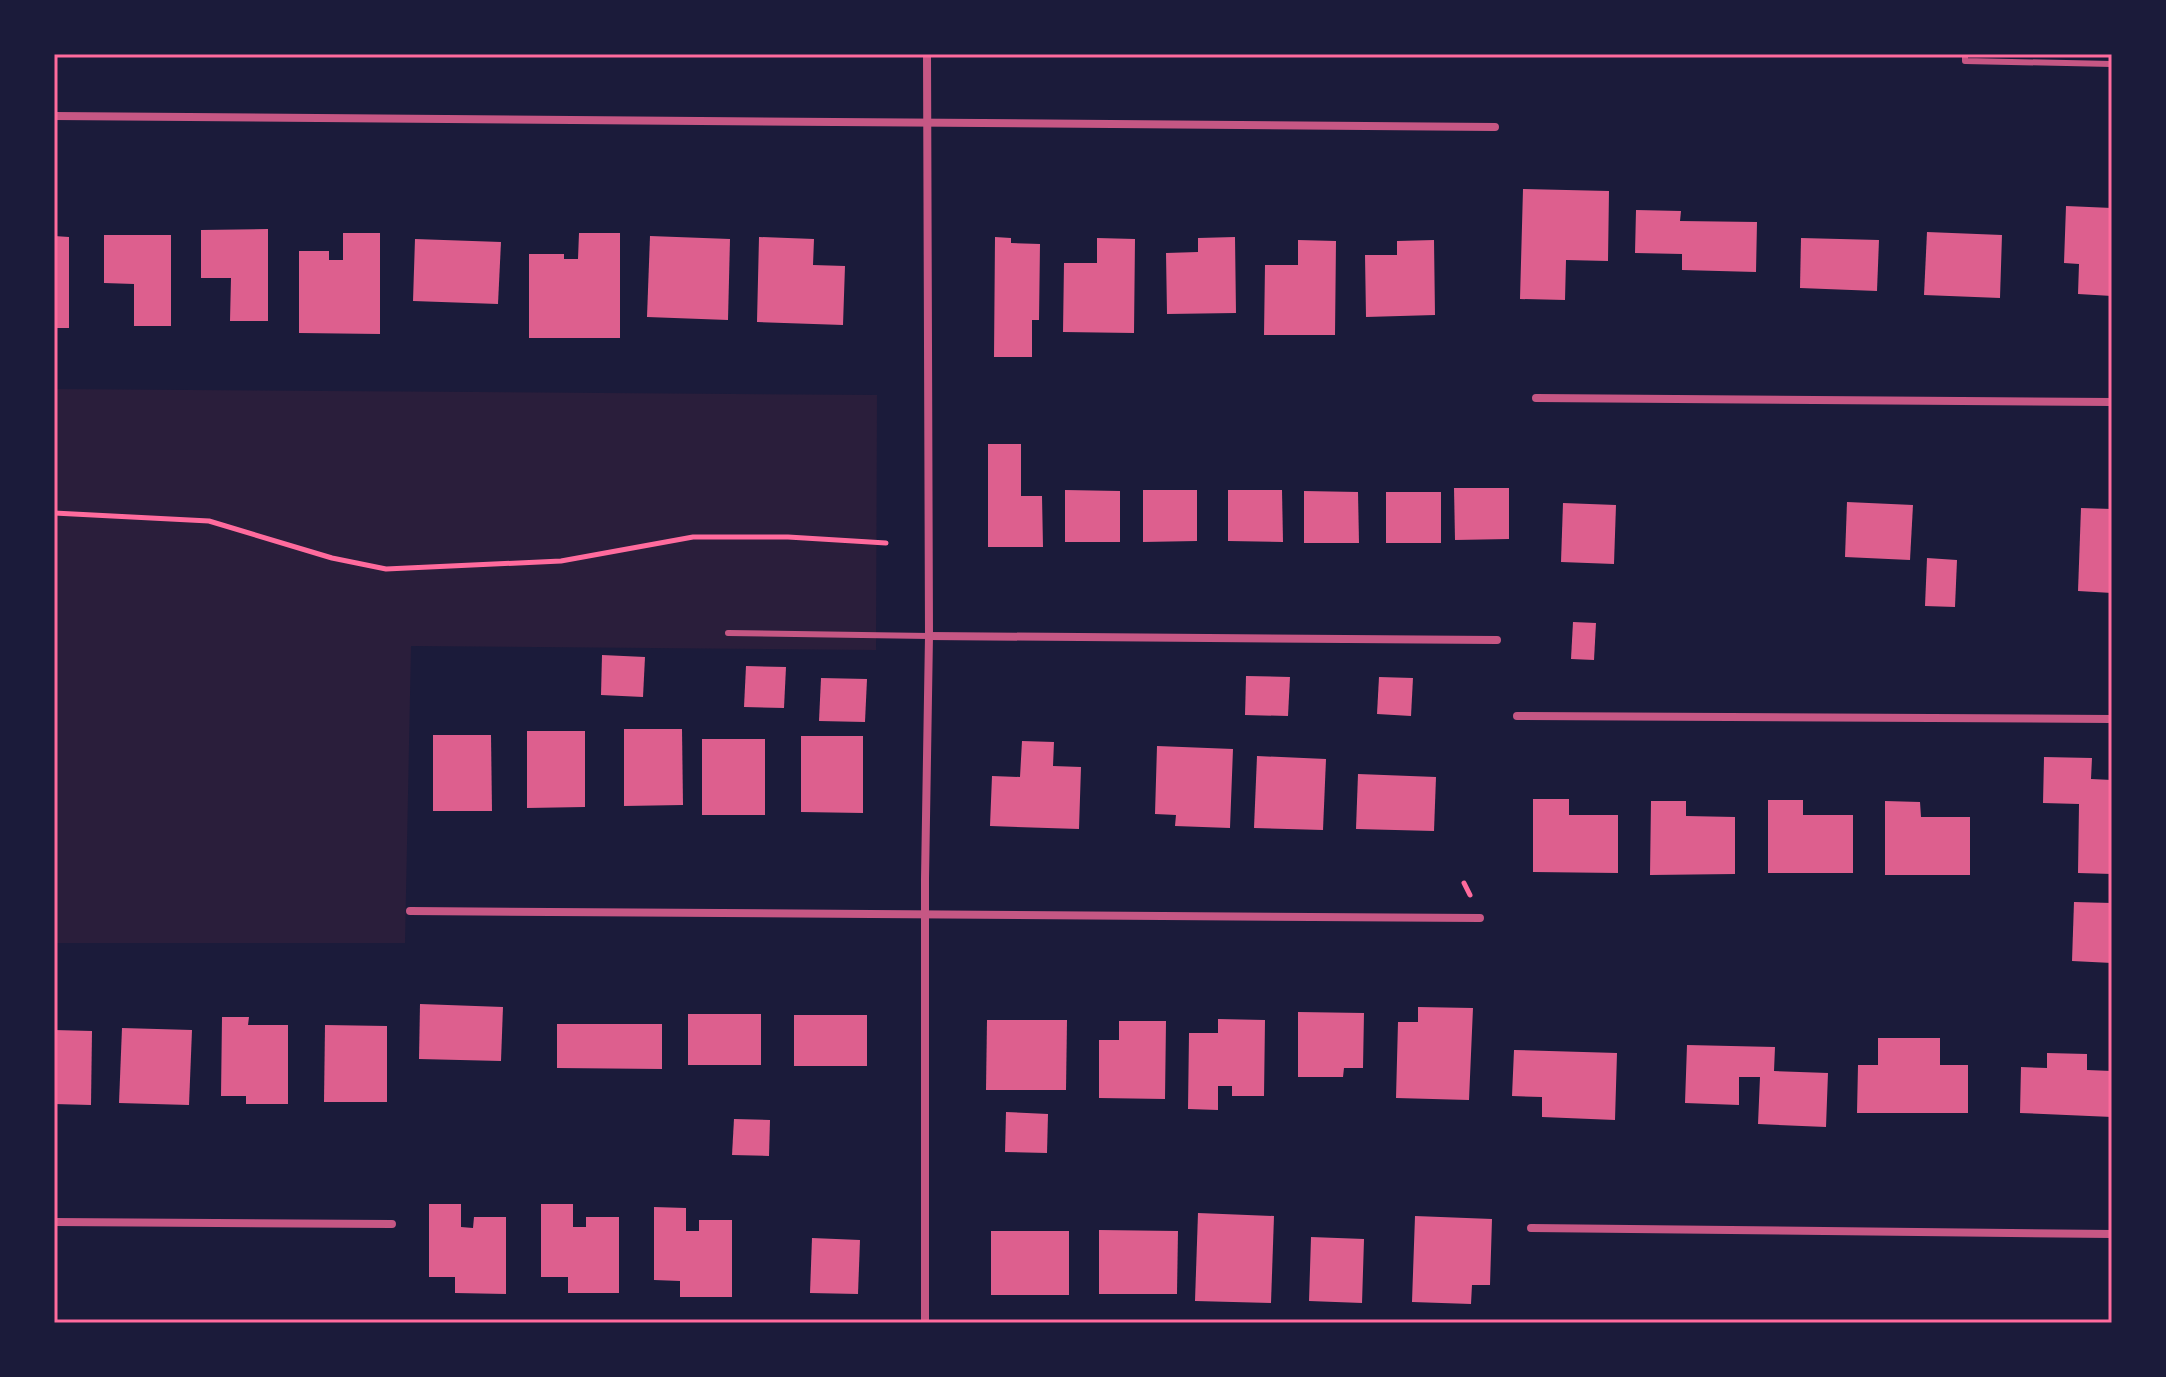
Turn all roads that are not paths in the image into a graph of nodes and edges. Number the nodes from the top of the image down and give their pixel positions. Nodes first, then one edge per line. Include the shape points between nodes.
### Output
1 (927, 54) edge
2 (1965, 54) edge
3 (2112, 64) edge
4 (54, 116) edge
5 (927, 123) junction
6 (1495, 127) dead end
7 (1536, 398) dead end
8 (2112, 402) edge
9 (728, 633) dead end
10 (929, 636) junction
11 (1497, 640) dead end
12 (1517, 716) dead end
13 (2112, 719) edge
14 (410, 911) dead end
15 (925, 916) junction
16 (1480, 918) dead end
17 (54, 1222) edge
18 (392, 1224) dead end
19 (1531, 1228) dead end
20 (2112, 1234) edge
21 (925, 1323) edge

1 - 5 street
2 - 3 lane via 1965,61
4 - 5 street
5 - 6 street
5 - 10 street
7 - 8 street
9 - 10 lane
10 - 11 street
10 - 15 street
12 - 13 street
14 - 15 street
15 - 16 street
15 - 21 street
17 - 18 street
19 - 20 street

